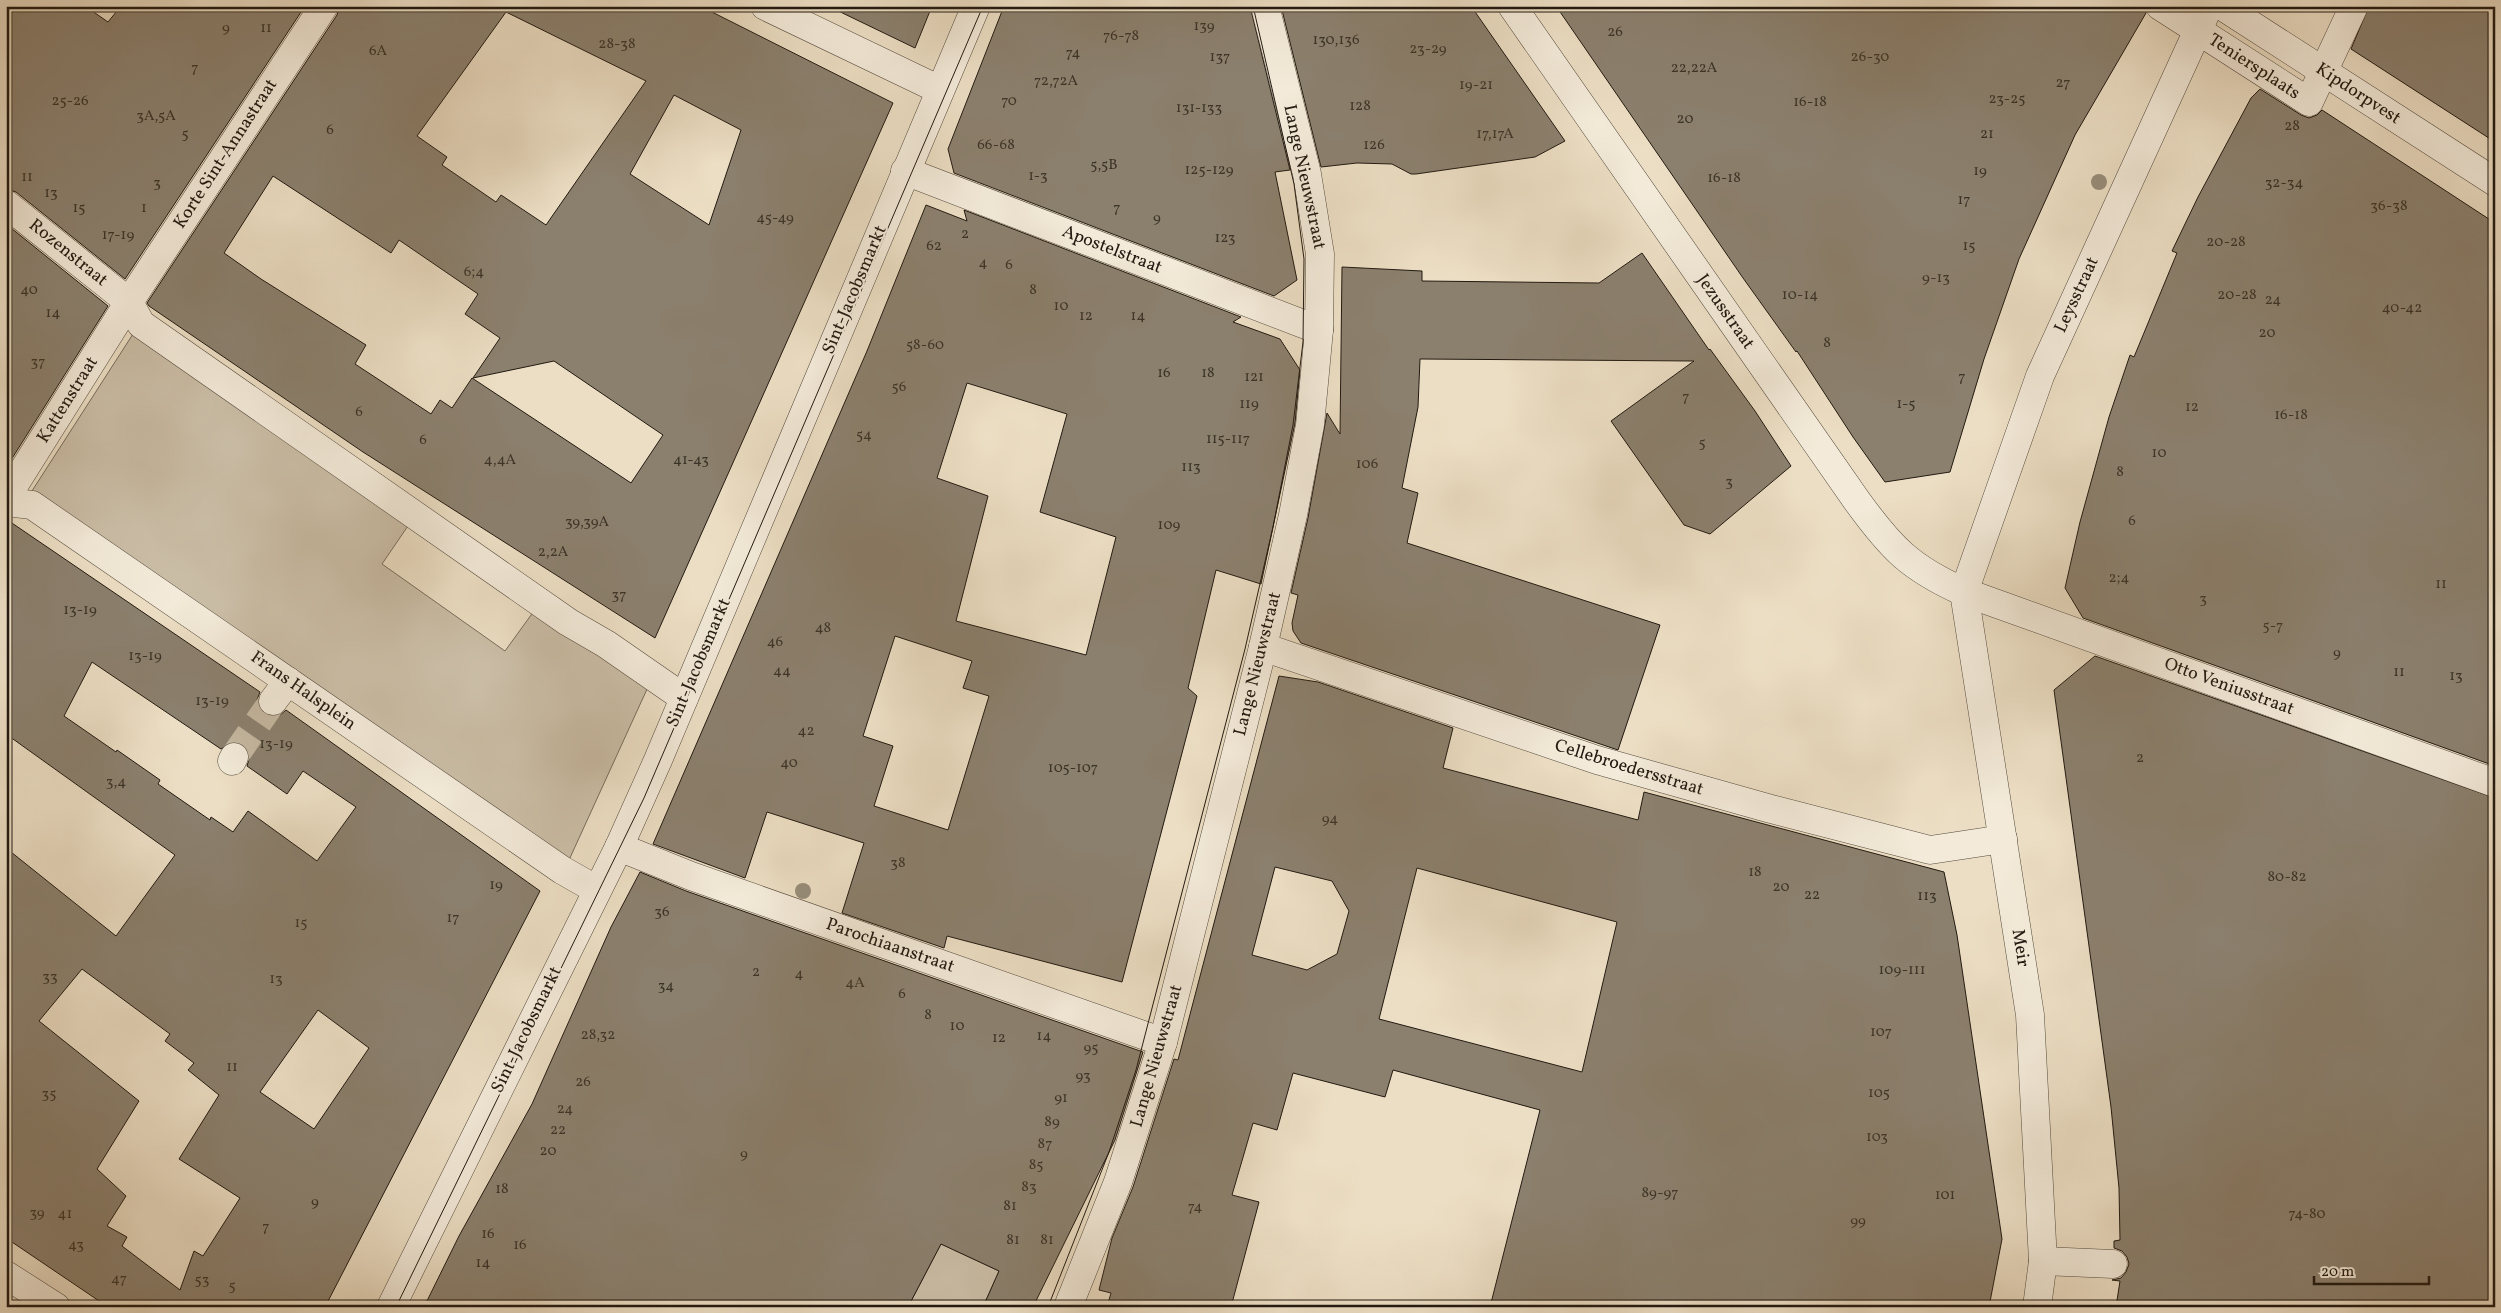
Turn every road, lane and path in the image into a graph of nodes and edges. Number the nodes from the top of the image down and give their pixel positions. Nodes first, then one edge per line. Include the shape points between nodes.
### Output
1 (324, 6) edge
2 (764, 6) edge
3 (976, 6) edge
4 (1264, 6) edge
5 (1512, 6) edge
6 (2160, 6) edge
7 (2209, 6) edge
8 (2222, 6) edge
9 (2354, 6) edge
10 (2198, 31) junction
11 (2324, 71) junction
12 (940, 90) junction
13 (905, 171) junction
14 (2495, 182) edge
15 (6, 204) edge
16 (129, 302) junction
17 (1320, 330) junction
18 (6, 498) edge
19 (6, 502) edge
20 (1964, 592) junction
21 (1263, 647) junction
22 (684, 698) junction
23 (2495, 783) edge
24 (2003, 839) junction
25 (619, 847) junction
26 (597, 890) junction
27 (1163, 1042) junction
28 (2043, 1261) junction
29 (2113, 1264) dead end
30 (6, 1275) edge
31 (56, 1307) edge
32 (391, 1307) edge
33 (1068, 1307) edge
34 (2037, 1307) edge

1 - 16 street, Korte Sint-Annastraat
2 - 12 street
3 - 12 street, Sint-Jacobsmarkt
4 - 17 street, Lange Nieuwstraat via 1314,212 1320,254
5 - 20 street, Jezusstraat via 1880,533 1906,560 1934,579
6 - 10 street, Teniersplaats
7 - 10 street, Leysstraat
8 - 11 street, Kipdorpvest
9 - 11 street, Teniersplaats
10 - 11 street, Teniersplaats via 2309,102
10 - 20 street, Leysstraat via 2040,376
11 - 14 street, Kipdorpvest
12 - 13 street, Sint-Jacobsmarkt
13 - 17 street, Apostelstraat
13 - 22 street, Sint-Jacobsmarkt
15 - 16 street, Rozenstraat
16 - 18 street, Kattenstraat
16 - 22 street via 141,324 568,622
17 - 21 street, Lange Nieuwstraat via 1303,466
19 - 26 street, Frans Halsplein via 32,505 281,691
20 - 23 street, Otto Veniusstraat
20 - 24 street, Meir
21 - 24 street, Cellebroedersstraat via 1597,760 1771,809 1930,850
21 - 27 street, Lange Nieuwstraat
22 - 25 street, Sint-Jacobsmarkt
24 - 28 street, Meir via 2030,1015
25 - 26 street, Sint-Jacobsmarkt
25 - 27 street, Parochiaanstraat via 691,876
26 - 32 street, Sint-Jacobsmarkt
27 - 33 street, Lange Nieuwstraat via 1118,1182
28 - 29 street
28 - 34 street, Meir
30 - 31 street

